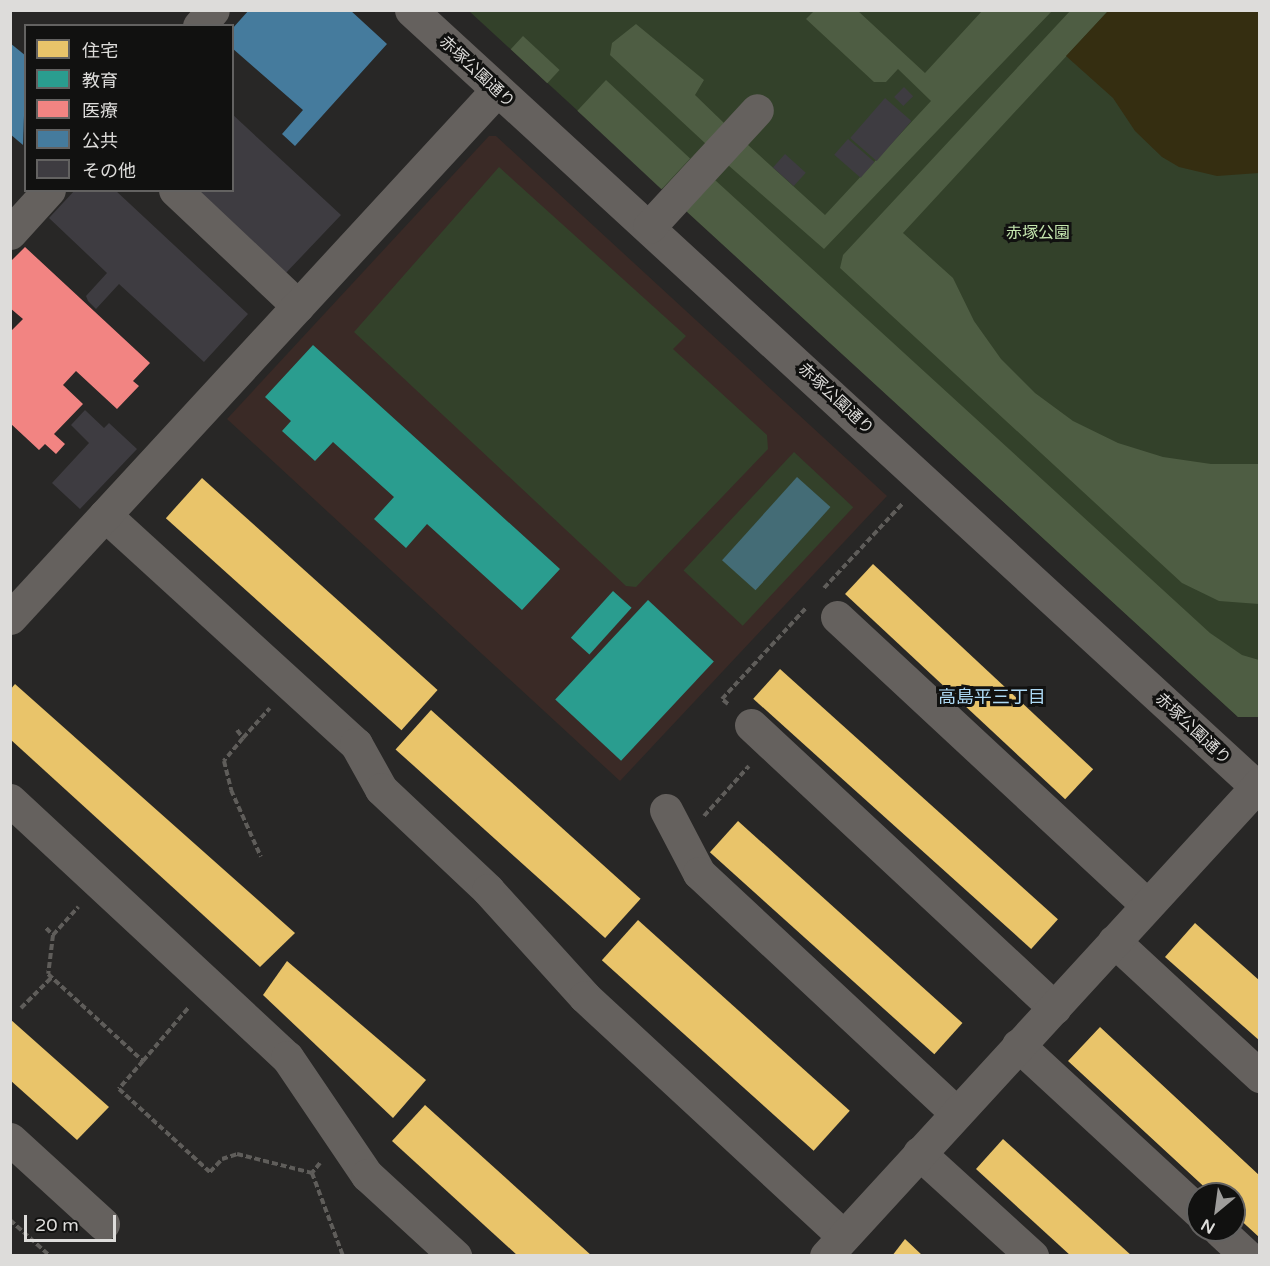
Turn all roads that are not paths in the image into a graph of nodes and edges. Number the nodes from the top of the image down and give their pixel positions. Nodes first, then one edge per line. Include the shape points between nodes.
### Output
1 (213, 10) edge
2 (411, 10) edge
3 (201, 24) edge
4 (497, 90) junction
5 (757, 110) dead end
6 (47, 192) edge
7 (178, 192) edge
8 (649, 227) junction
9 (10, 233) edge
10 (298, 306) junction
11 (105, 515) junction
12 (837, 617) dead end
13 (10, 618) edge
14 (760, 734) road end
15 (1258, 787) edge
16 (10, 800) edge
17 (666, 810) dead end
18 (1147, 904) junction
19 (1114, 941) junction
20 (1054, 1008) junction
21 (1018, 1045) junction
22 (1260, 1076) edge
23 (956, 1113) junction
24 (10, 1139) edge
25 (919, 1153) junction
26 (1186, 1200) edge
27 (103, 1224) dead end
28 (1232, 1242) edge
29 (835, 1246) edge
30 (455, 1256) edge
31 (1032, 1256) edge
32 (1247, 1256) edge

1 - 3 street
2 - 4 street, 赤塚公園通り
4 - 8 street, 赤塚公園通り
4 - 10 street
5 - 8 street
6 - 9 street
7 - 10 street
8 - 15 street, 赤塚公園通り
10 - 11 street
11 - 13 street
11 - 29 street via 356,744 381,789 488,891 585,997
12 - 18 street
14 - 20 street
15 - 18 street
16 - 30 street via 287,1057 367,1174
17 - 23 street via 699,873
18 - 19 street
19 - 20 street
19 - 22 street
20 - 21 street
21 - 23 street
21 - 26 street
23 - 25 street
24 - 27 street
25 - 29 street
25 - 31 street
28 - 32 street

